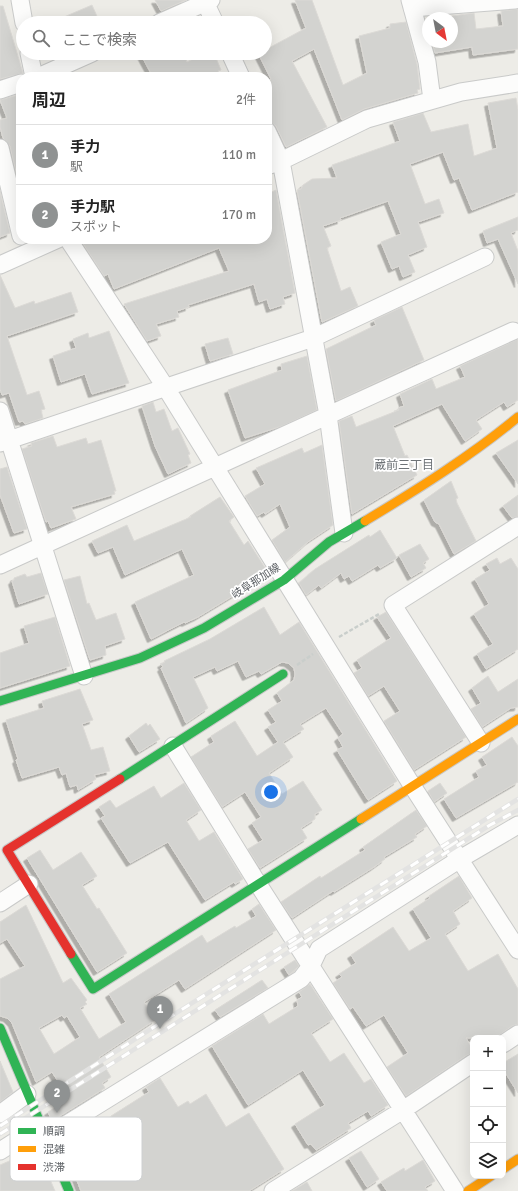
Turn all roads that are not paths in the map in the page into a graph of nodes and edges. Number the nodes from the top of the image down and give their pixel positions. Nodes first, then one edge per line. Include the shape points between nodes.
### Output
1 (20, 0) edge
2 (515, 0) edge
3 (207, 1) edge
4 (411, 4) edge
5 (23, 16) edge
6 (174, 16) edge
7 (212, 16) edge
8 (30, 60) edge
9 (76, 60) edge
10 (233, 60) edge
11 (33, 72) edge
12 (49, 72) edge
13 (239, 72) edge
14 (518, 83) edge
15 (16, 85) edge
16 (0, 90) edge
17 (432, 100) junction
18 (0, 148) edge
19 (274, 163) edge
20 (16, 214) edge
21 (22, 244) edge
22 (71, 244) edge
23 (484, 257) dead end
24 (0, 265) edge
25 (514, 331) dead end
26 (313, 338) junction
27 (166, 388) junction
28 (0, 411) edge
29 (328, 415) junction
30 (518, 417) edge
31 (5, 441) edge
32 (213, 467) junction
33 (518, 526) edge
34 (344, 533) junction
35 (43, 546) junction
36 (0, 565) edge
37 (284, 580) junction
38 (283, 674) dead end
39 (84, 676) junction
40 (0, 702) edge
41 (518, 719) edge
42 (481, 742) junction
43 (174, 746) junction
44 (412, 787) junction
45 (518, 825) edge
46 (460, 859) junction
47 (30, 884) junction
48 (258, 884) junction
49 (0, 903) edge
50 (518, 950) edge
51 (310, 966) junction
52 (0, 1028) edge
53 (518, 1034) edge
54 (506, 1042) edge
55 (470, 1066) edge
56 (27, 1094) junction
57 (403, 1110) junction
58 (0, 1114) edge
59 (37, 1117) edge
60 (67, 1117) edge
61 (10, 1146) edge
62 (0, 1151) edge
63 (518, 1159) edge
64 (506, 1167) edge
65 (486, 1179) edge
66 (66, 1181) edge
67 (70, 1191) edge
68 (273, 1191) edge
69 (456, 1191) edge
70 (468, 1191) edge

1 - 5 street
2 - 4 street
3 - 6 street
3 - 7 street
4 - 17 street via 427,62
8 - 11 street
9 - 12 street
10 - 13 street
14 - 17 street via 461,92
15 - 16 street
17 - 19 street via 367,118
18 - 20 street
19 - 26 street
21 - 24 street
22 - 27 street
23 - 26 street
25 - 29 street
26 - 27 street
26 - 29 street
27 - 31 street
27 - 32 street
28 - 31 street
29 - 32 street
29 - 34 street
30 - 34 street, 岐阜那加線 via 417,490
31 - 35 street
32 - 35 street
32 - 37 street
33 - 42 street via 394,605
34 - 37 street, 岐阜那加線 via 307,558
35 - 36 street
35 - 39 street
37 - 39 street, 岐阜那加線 via 204,628 140,658
37 - 44 street
38 - 43 street
39 - 40 street, 岐阜那加線
41 - 42 street
42 - 44 street
43 - 47 street via 7,850
43 - 48 street
44 - 46 street
44 - 48 street
45 - 46 street
46 - 50 street
46 - 51 street via 319,949
47 - 48 street via 93,989
47 - 49 street
48 - 51 street
51 - 57 street
51 - 60 street via 301,979
52 - 56 street
53 - 54 street
55 - 57 street
56 - 58 street
56 - 59 street
57 - 68 street
57 - 69 street
61 - 62 street
63 - 64 street
65 - 70 street
66 - 67 street

